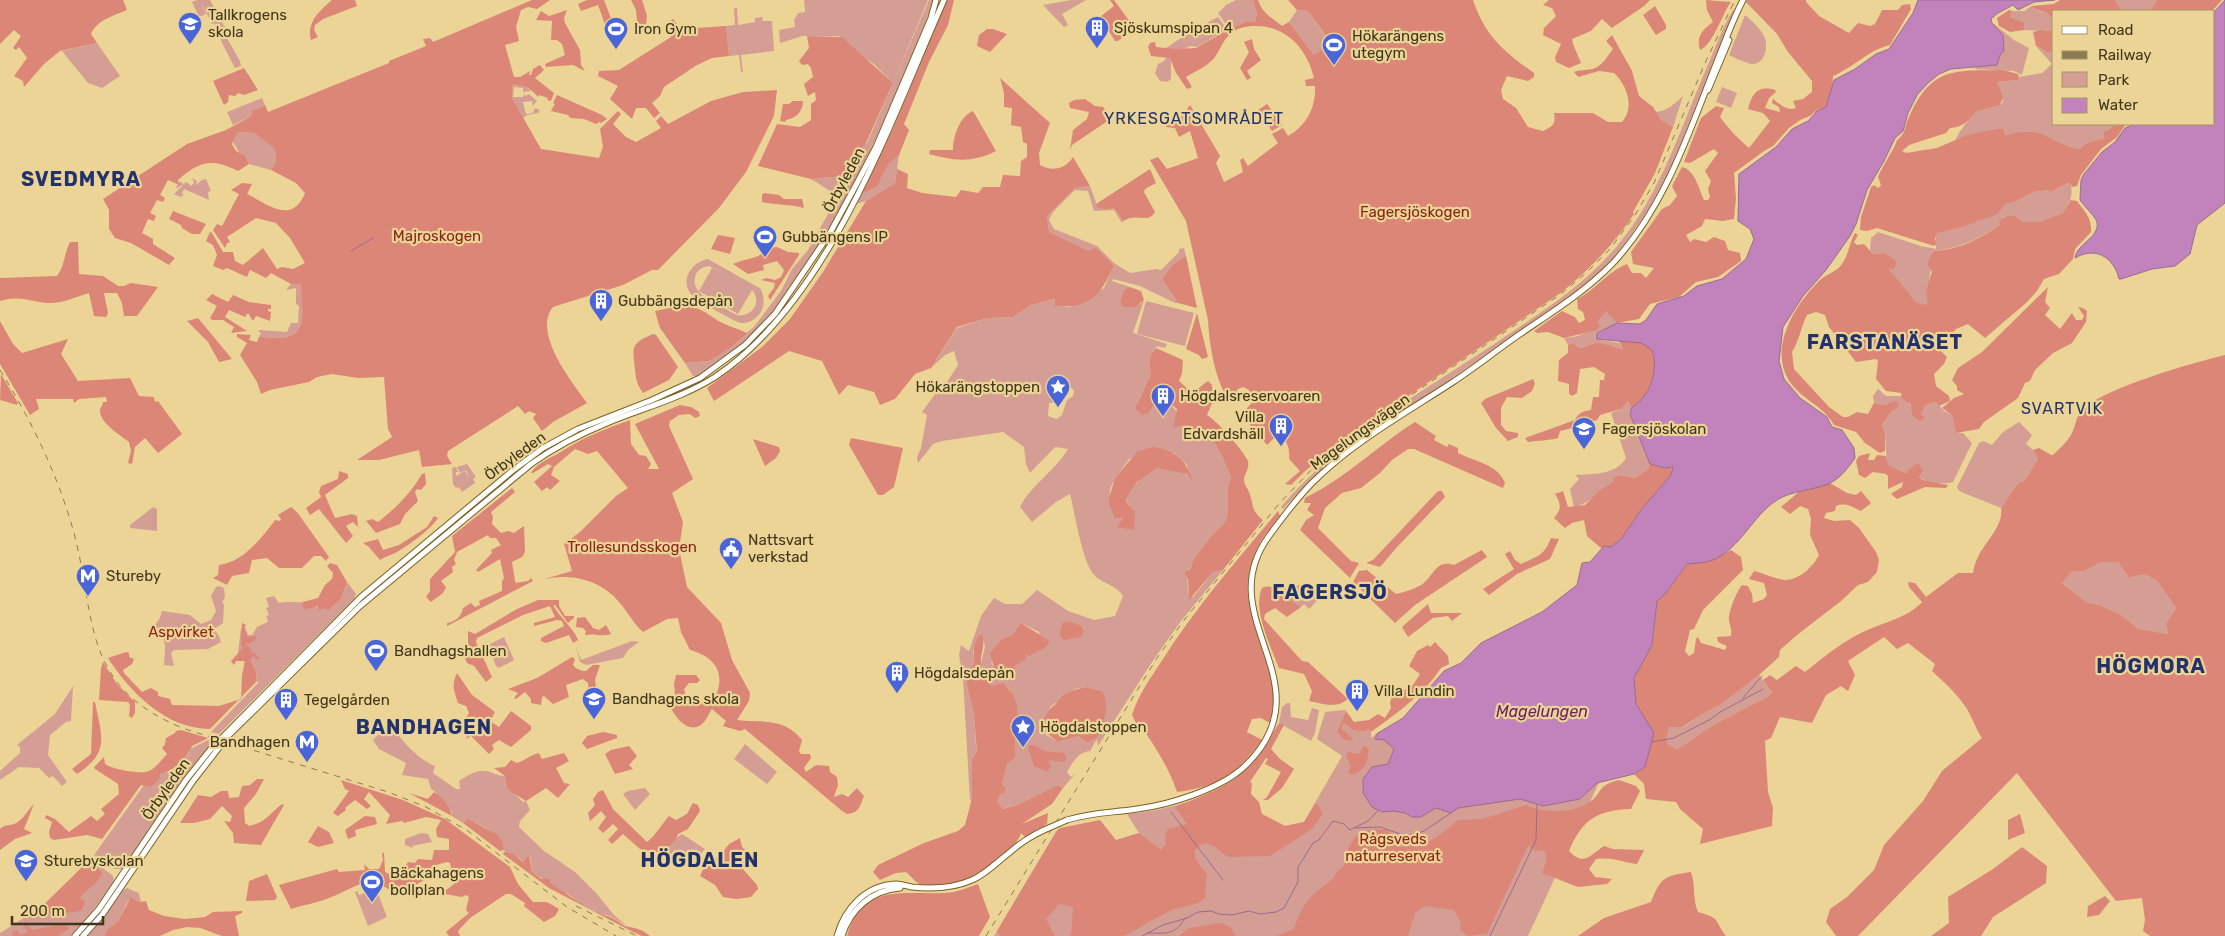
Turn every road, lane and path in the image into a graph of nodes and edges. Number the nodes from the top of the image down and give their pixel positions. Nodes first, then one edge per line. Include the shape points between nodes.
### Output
1 (936, 0) edge
2 (944, 0) edge
3 (1744, 0) edge
4 (690, 383) junction
5 (693, 389) junction
6 (122, 880) junction
7 (911, 886) junction
8 (75, 936) edge
9 (83, 936) edge
10 (837, 936) edge
11 (842, 936) edge

1 - 4 main road, Örbyleden via 876,147 830,233 775,314 722,364
2 - 5 main road, Örbyleden via 880,150 811,274 754,346
3 - 7 main road, Magelungsvägen, bridge via 1673,170 1631,242 1582,291 1340,458 1300,496 1266,540 1253,573 1252,606 1274,671 1277,698 1272,725 1250,760 1223,782 1161,804 1067,820 1028,838 972,880 948,886
4 - 5 main road
4 - 6 main road, Örbyleden via 578,428 543,448 362,597 210,750 186,780
5 - 6 main road, Örbyleden via 554,448 360,606 228,736
6 - 8 main road, Örbyleden
6 - 9 main road, Örbyleden via 102,914
7 - 10 main road, Magelungsvägen via 888,885 865,894 847,913
7 - 11 main road, Magelungsvägen via 868,898 851,915

